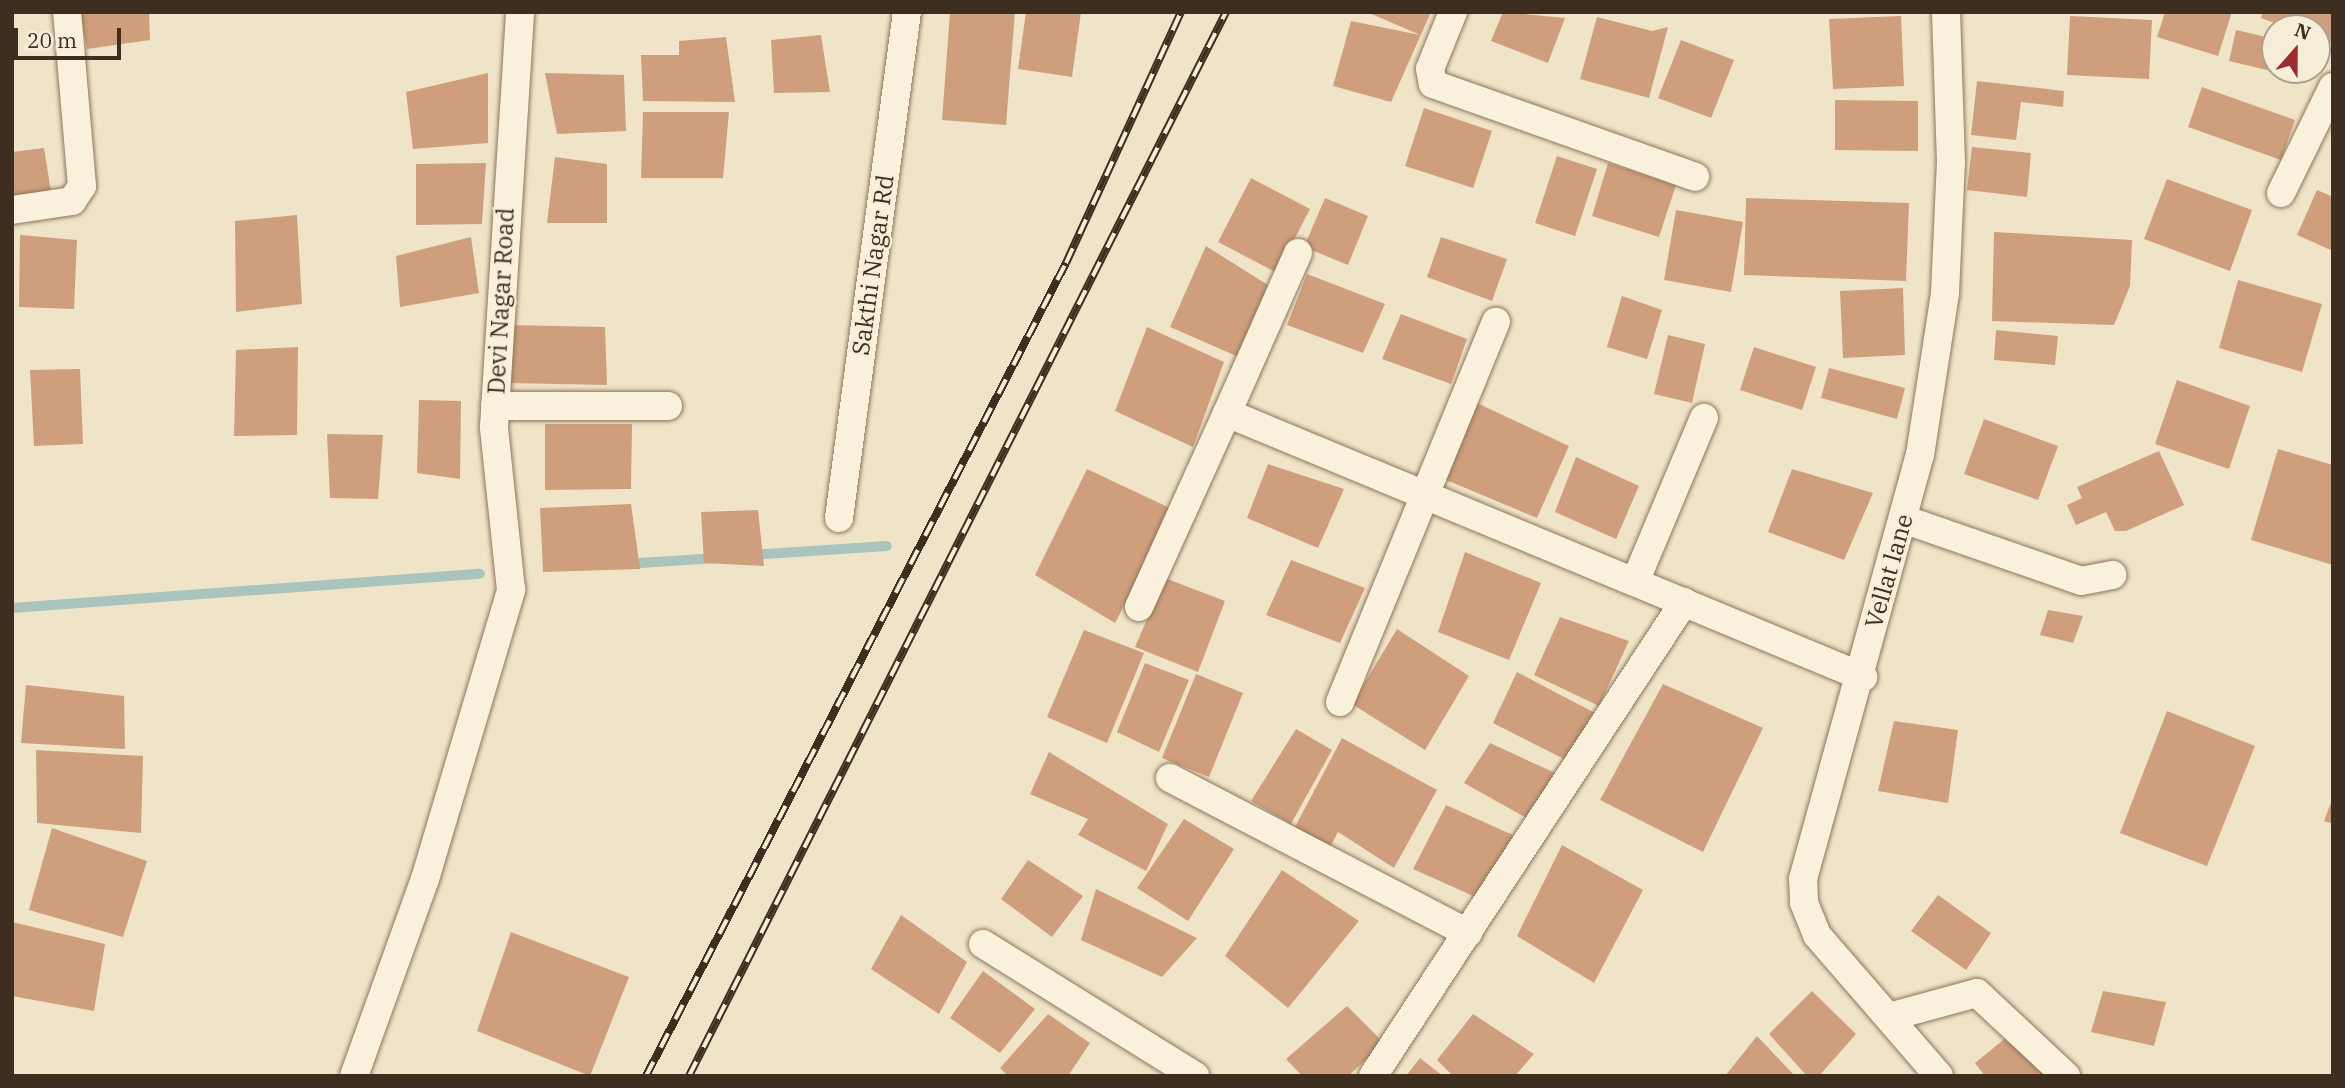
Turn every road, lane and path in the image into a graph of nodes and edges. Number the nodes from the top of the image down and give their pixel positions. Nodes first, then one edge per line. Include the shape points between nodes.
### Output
1 (67, 12) edge
2 (520, 12) edge
3 (906, 12) edge
4 (1453, 12) edge
5 (1946, 12) edge
6 (2333, 87) edge
7 (1695, 177) dead end
8 (2281, 193) dead end
9 (12, 210) edge
10 (1298, 253) dead end
11 (1496, 322) dead end
12 (495, 406) junction
13 (667, 406) dead end
14 (1227, 413) junction
15 (1704, 418) dead end
16 (1424, 494) junction
17 (839, 518) dead end
18 (1903, 519) junction
19 (2112, 575) dead end
20 (1635, 582) junction
21 (1684, 602) junction
22 (1139, 607) dead end
23 (1863, 677) junction
24 (1340, 702) dead end
25 (1170, 778) dead end
26 (1468, 933) junction
27 (983, 944) dead end
28 (1889, 1017) junction
29 (354, 1076) edge
30 (1195, 1076) edge
31 (1373, 1076) edge
32 (1939, 1076) edge
33 (2066, 1076) edge

1 - 9 street via 82,186 72,201
2 - 12 street, Devi Nagar Road
3 - 17 street, Sakthi Nagar Rd
4 - 7 street via 1430,69 1433,84
5 - 18 street, Vellat lane via 1951,163 1945,293 1920,455
6 - 8 street
10 - 14 street
11 - 16 street
12 - 13 street
12 - 29 street, Devi Nagar Road via 511,590 425,879
14 - 16 street
14 - 22 street
15 - 20 street
16 - 20 street
16 - 24 street
18 - 19 street via 2081,581
18 - 23 street, Vellat lane via 1878,595
20 - 21 street
21 - 23 street
21 - 26 street
23 - 28 street, Vellat lane via 1810,852 1804,902 1817,935
25 - 26 street
26 - 31 street
27 - 30 street
28 - 32 street, Vellat lane
28 - 33 street via 1977,993

